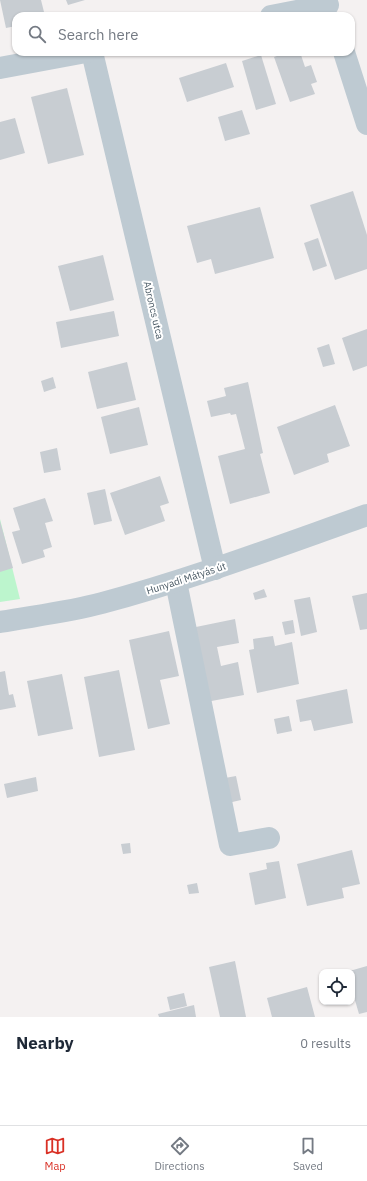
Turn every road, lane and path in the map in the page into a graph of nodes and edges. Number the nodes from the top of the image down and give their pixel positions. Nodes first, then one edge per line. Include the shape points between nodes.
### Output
1 (329, 7) edge
2 (297, 12) edge
3 (64, 56) edge
4 (93, 56) edge
5 (345, 56) edge
6 (0, 68) edge
7 (367, 124) edge
8 (367, 515) edge
9 (215, 569) junction
10 (176, 582) junction
11 (0, 622) edge
12 (270, 838) dead end

1 - 2 street
3 - 6 street
4 - 9 street, Abroncs utca
5 - 7 street
8 - 9 street, Hunyadi Mátyás út
9 - 10 street, Hunyadi Mátyás út
10 - 11 street, Hunyadi Mátyás út via 100,604
10 - 12 street via 230,845

